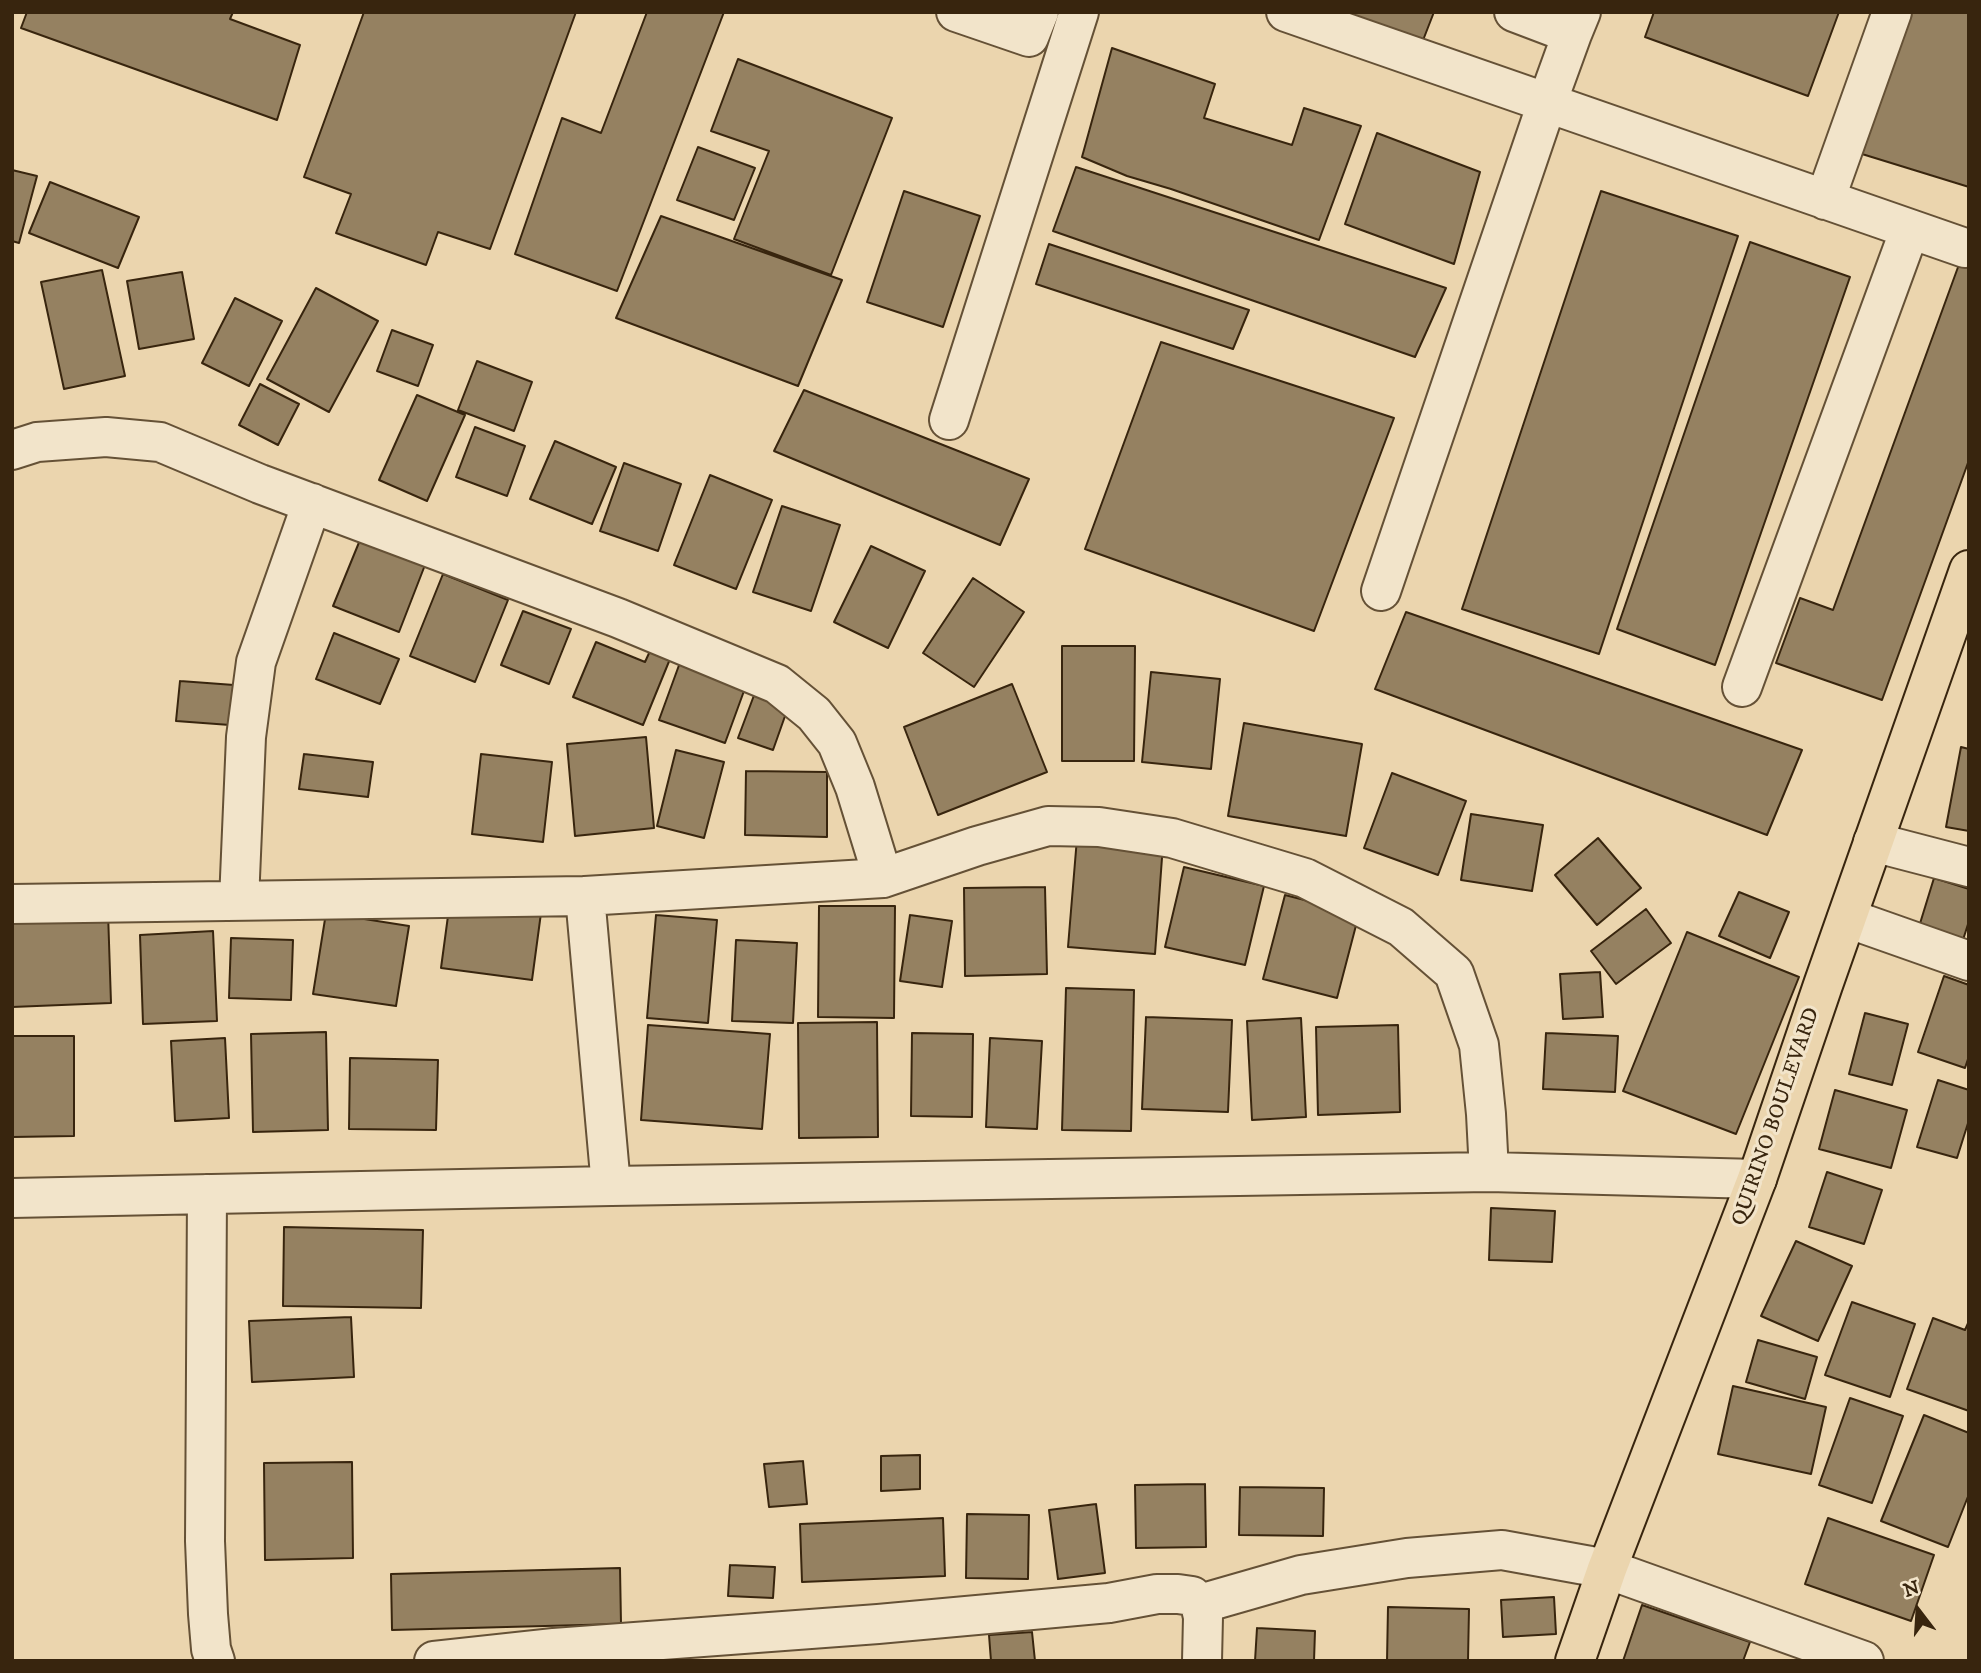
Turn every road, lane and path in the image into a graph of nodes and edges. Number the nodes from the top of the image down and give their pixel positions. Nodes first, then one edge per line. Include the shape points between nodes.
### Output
1 (956, 12) edge
2 (1039, 12) edge
3 (1079, 12) edge
4 (1286, 12) edge
5 (1514, 12) edge
6 (1892, 12) edge
7 (1576, 23) edge
8 (1547, 103) junction
9 (1825, 200) junction
10 (1910, 229) junction
11 (1965, 248) dead end
12 (949, 420) dead end
13 (12, 450) edge
14 (312, 503) junction
15 (1969, 570) edge
16 (1381, 591) dead end
17 (1742, 687) dead end
18 (1873, 842) junction
19 (1969, 867) edge
20 (883, 878) junction
21 (585, 896) junction
22 (239, 901) junction
23 (12, 904) edge
24 (1847, 918) junction
25 (1969, 961) edge
26 (1489, 1172) junction
27 (1757, 1179) junction
28 (611, 1186) junction
29 (207, 1194) junction
30 (12, 1198) edge
31 (1607, 1569) junction
32 (1199, 1604) junction
33 (215, 1661) edge
34 (434, 1661) edge
35 (1202, 1661) edge
36 (1574, 1661) edge
37 (1864, 1661) edge

1 - 2 street via 1028,37
3 - 12 street
4 - 8 street
5 - 7 street
6 - 9 street
7 - 8 street
8 - 9 street
8 - 16 street
9 - 10 street
10 - 11 street
10 - 17 street
13 - 14 street via 37,442 106,438 160,442
14 - 20 street via 618,618 777,684 814,714 837,743
14 - 22 street via 256,662 246,737
15 - 18 main road, QUIRINO BOULEVARD
18 - 19 street
18 - 24 main road, QUIRINO BOULEVARD
20 - 21 street
20 - 26 street via 1048,825 1172,838 1305,878 1401,927 1454,973 1479,1045
21 - 22 street
21 - 28 street
22 - 23 street
24 - 25 street
24 - 27 main road, QUIRINO BOULEVARD
26 - 27 street
26 - 28 street
27 - 31 main road, QUIRINO BOULEVARD
28 - 29 street
29 - 30 street
29 - 33 street via 205,1541
31 - 32 street via 1502,1550 1301,1575
31 - 36 main road, QUIRINO BOULEVARD
31 - 37 street
32 - 34 street via 1192,1596 1157,1594 1109,1603
32 - 35 street

